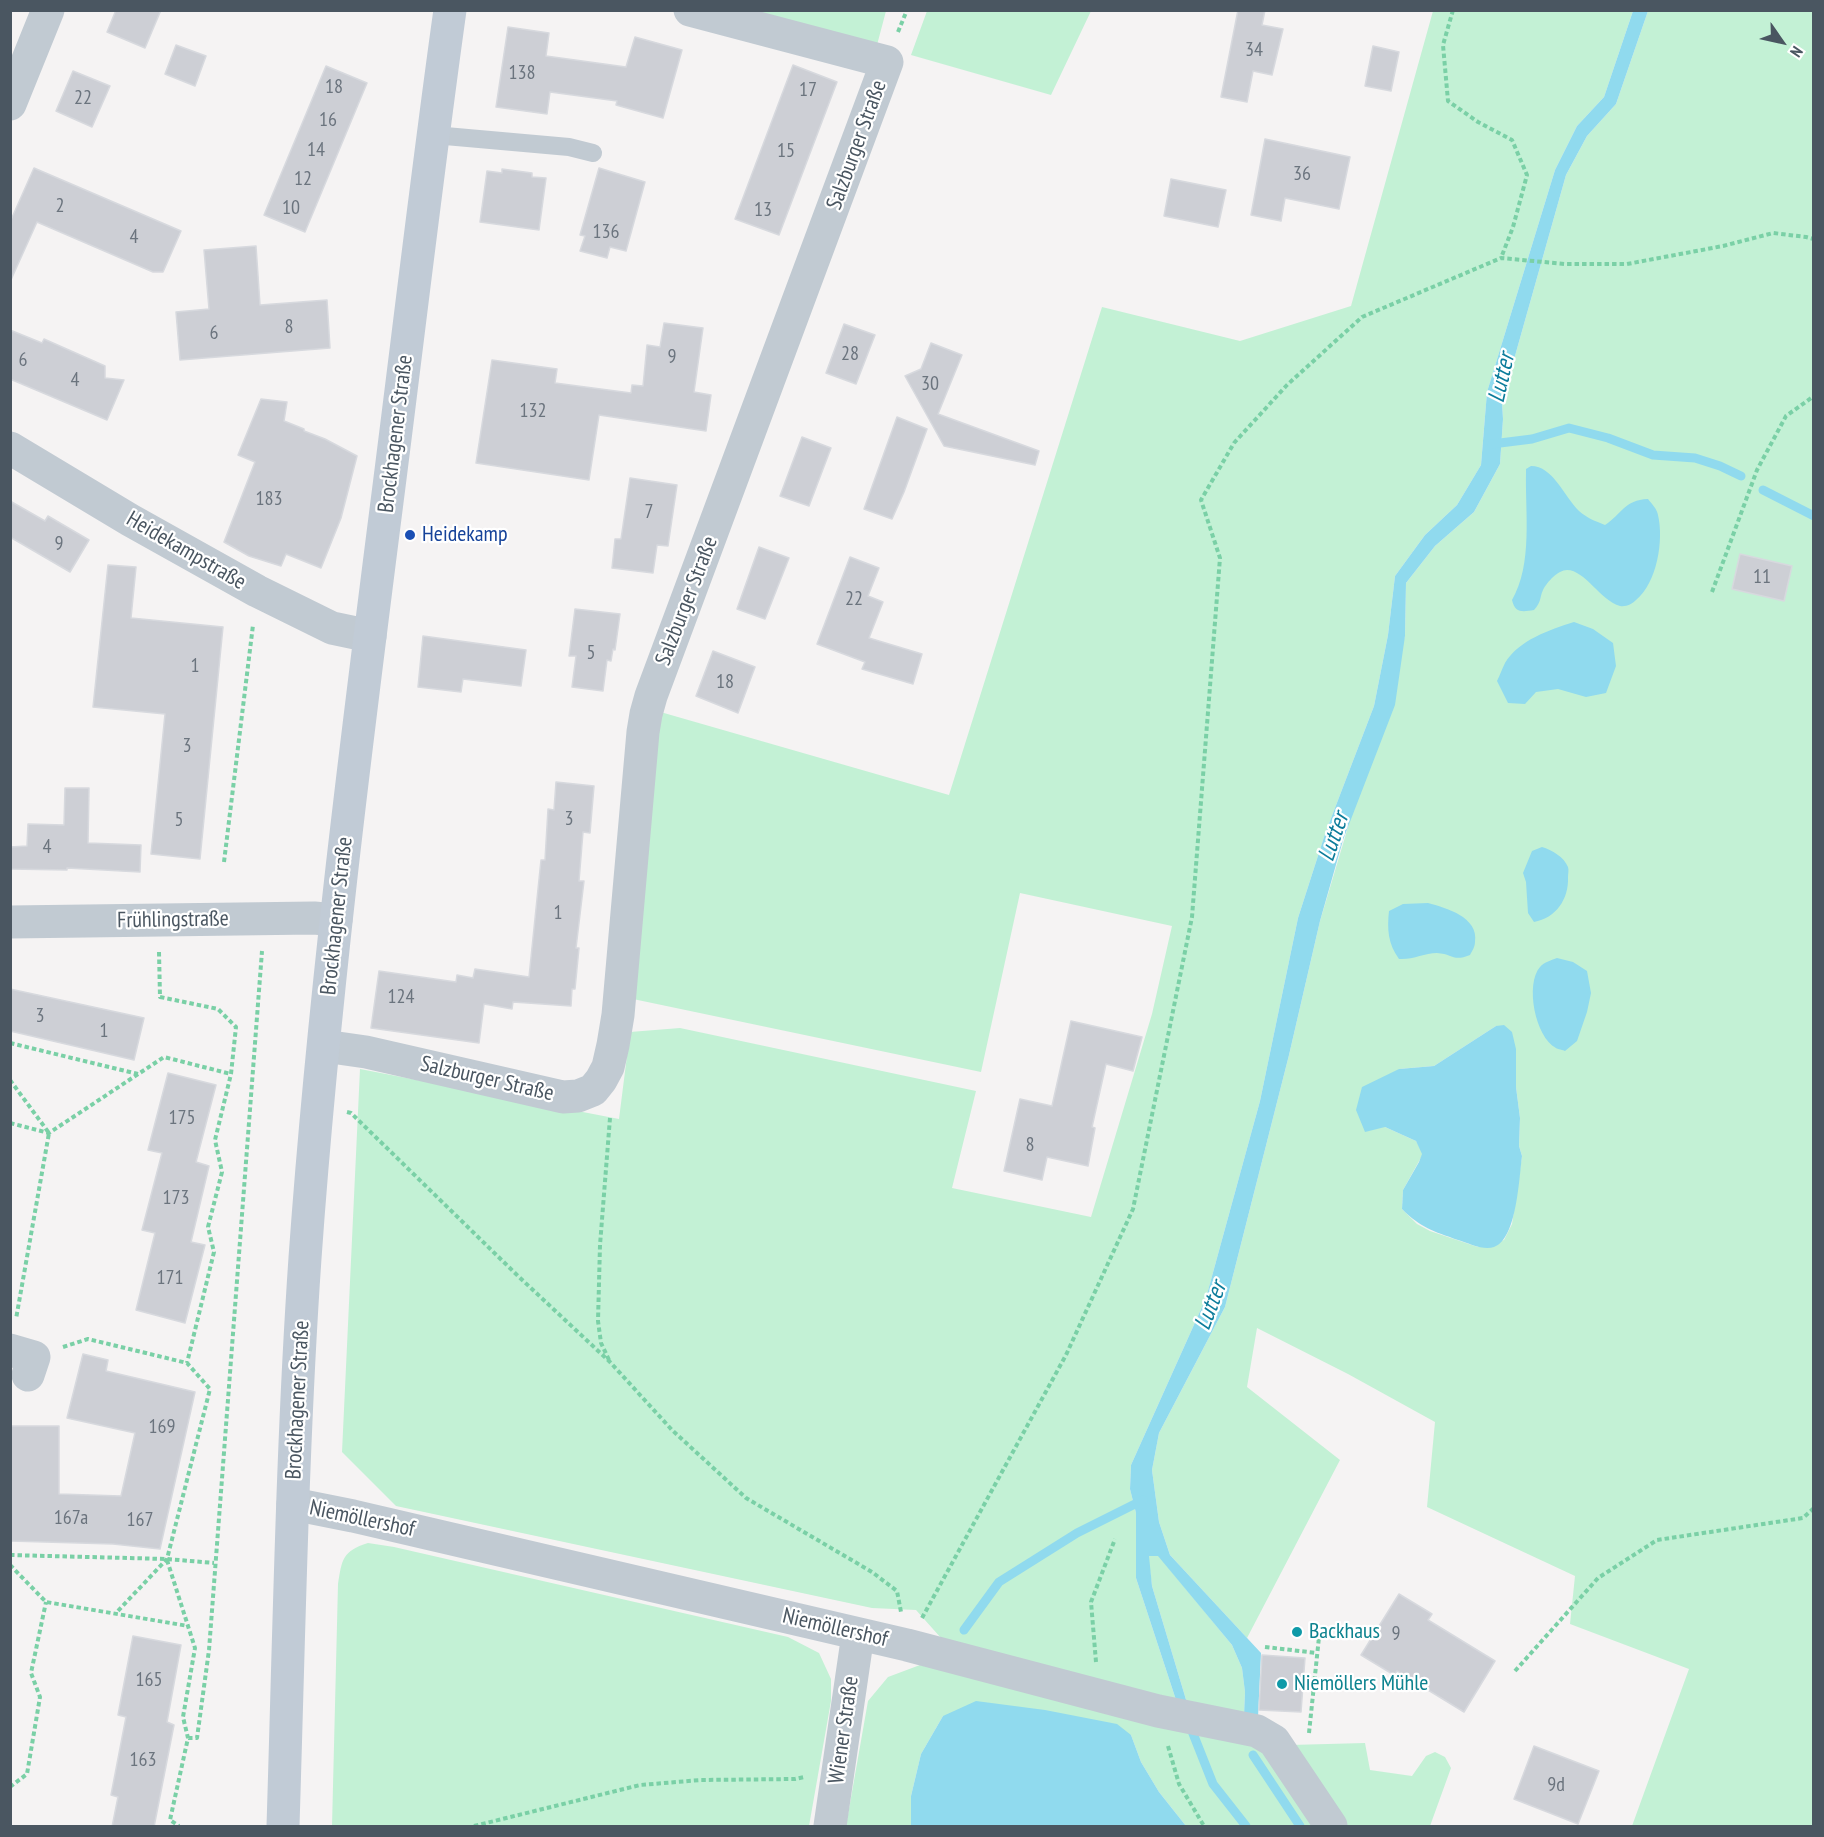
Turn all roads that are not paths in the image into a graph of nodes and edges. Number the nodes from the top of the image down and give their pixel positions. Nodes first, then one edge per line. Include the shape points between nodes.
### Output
1 (48, 10) edge
2 (450, 10) edge
3 (690, 10) edge
4 (10, 104) edge
5 (434, 135) junction
6 (593, 153) dead end
7 (10, 448) edge
8 (370, 636) junction
9 (336, 920) junction
10 (10, 922) edge
11 (324, 1046) junction
12 (293, 1504) junction
13 (858, 1634) junction
14 (283, 1827) edge
15 (830, 1827) edge
16 (1331, 1827) edge

1 - 4 street
2 - 5 main road, Brockhagener Straße
3 - 11 street, Salzburger Straße via 887,62 646,714 618,1015 608,1067 592,1090 563,1097
5 - 6 lane via 569,147
5 - 8 main road, Brockhagener Straße
7 - 8 street, Heidekampstraße via 256,591 332,628
8 - 9 main road, Brockhagener Straße
9 - 10 street, Frühlingstraße
9 - 11 main road, Brockhagener Straße
11 - 12 main road, Brockhagener Straße via 305,1259
12 - 13 street, Niemöllershof
12 - 14 main road, Brockhagener Straße
13 - 15 street, Wiener Straße
13 - 16 street, Niemöllershof via 1158,1711 1257,1731 1274,1741

